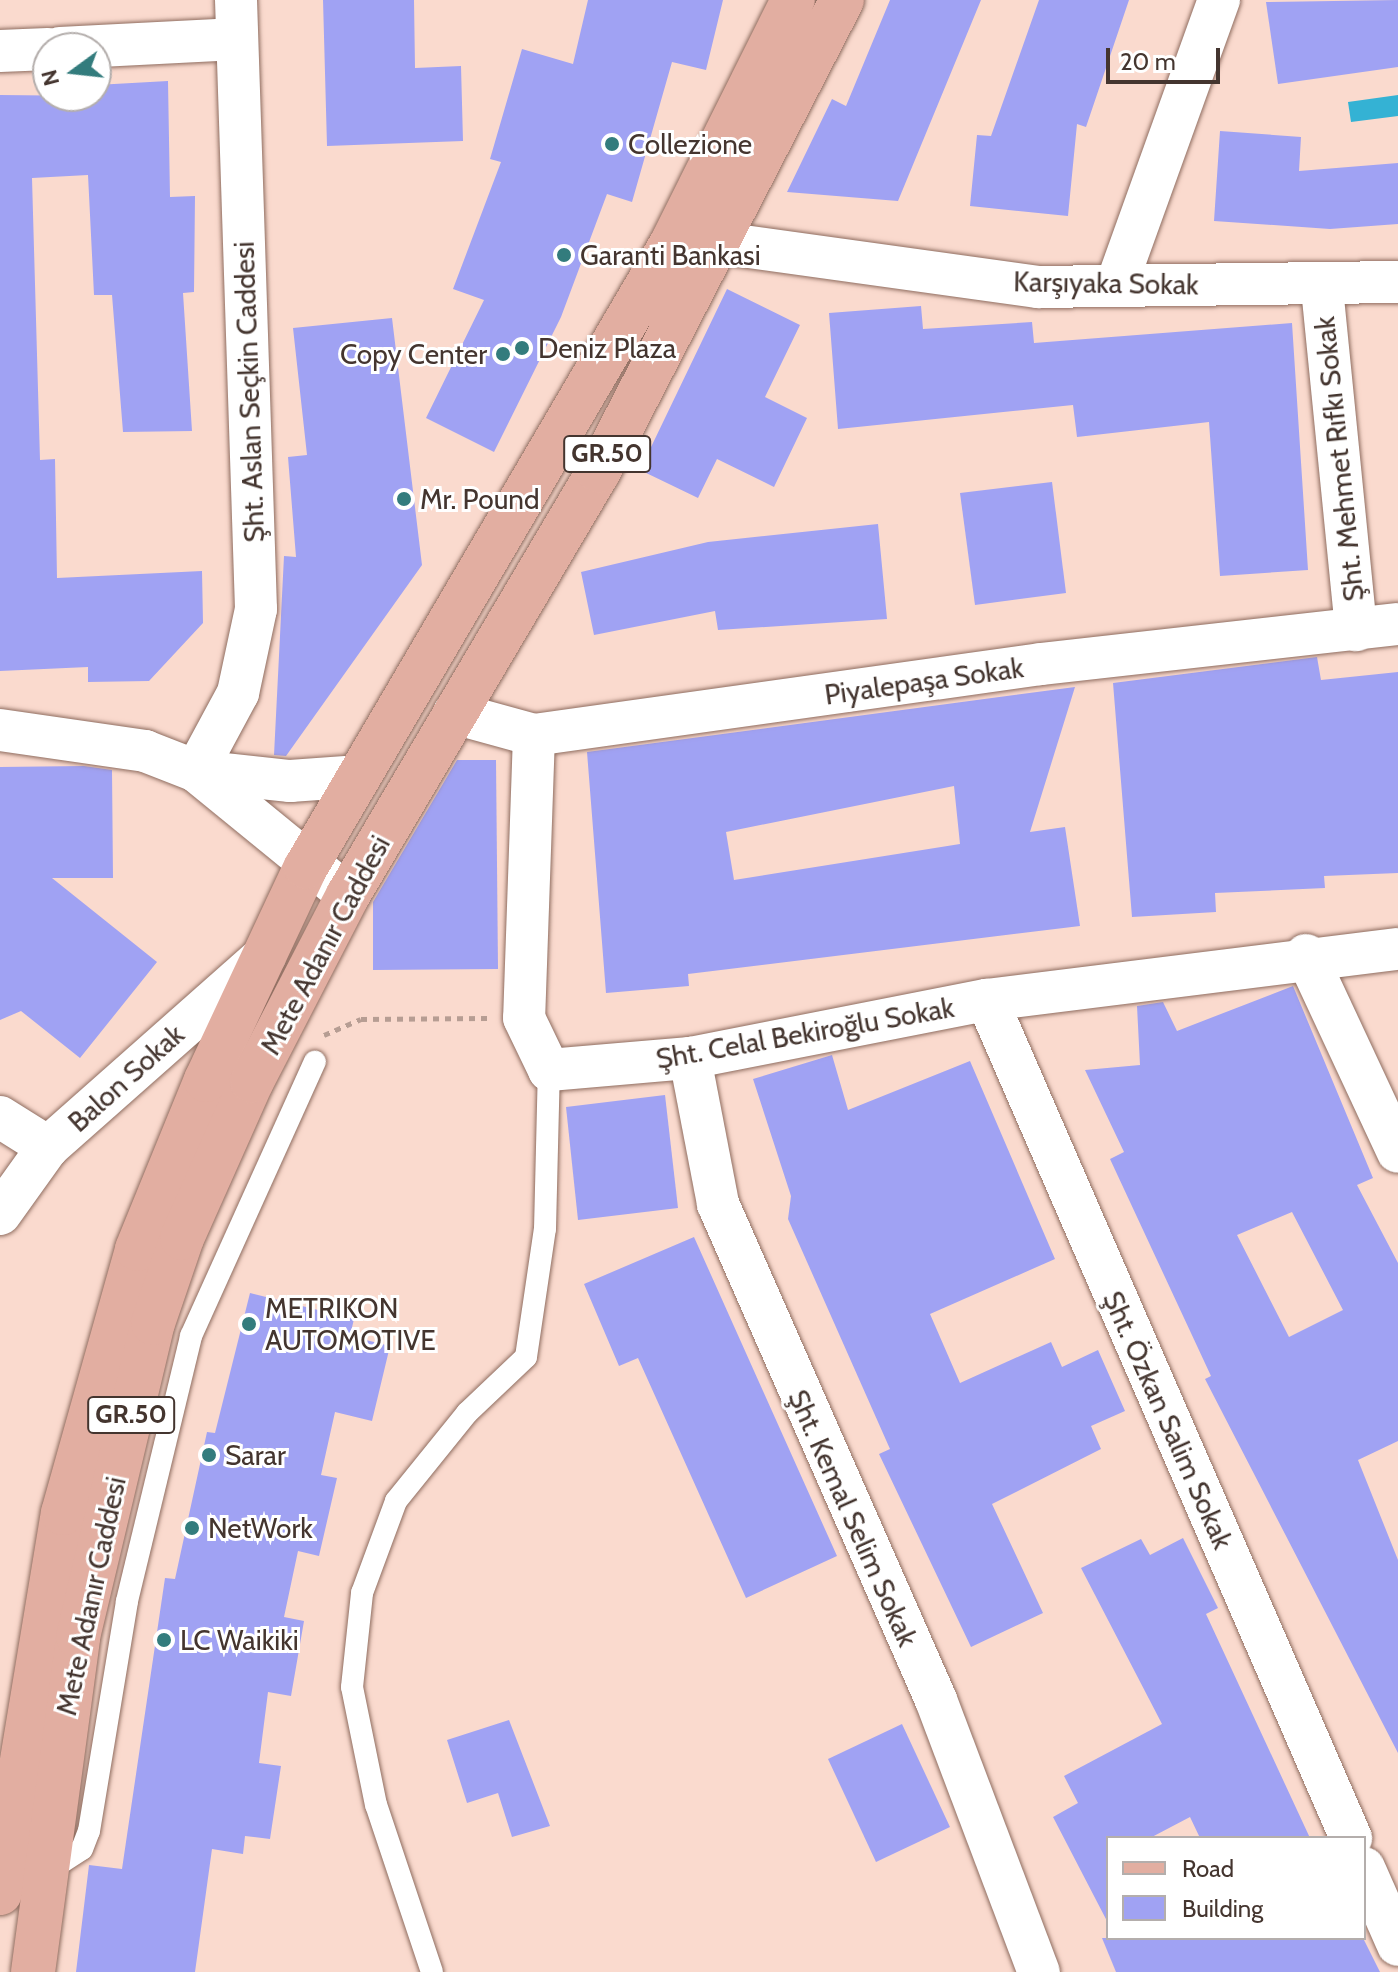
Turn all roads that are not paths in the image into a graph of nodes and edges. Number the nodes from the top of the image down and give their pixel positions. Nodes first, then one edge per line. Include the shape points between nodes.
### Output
1 (793, 0) edge
2 (842, 0) edge
3 (1219, 0) edge
4 (236, 20) edge
5 (112, 40) edge
6 (32, 50) edge
7 (0, 51) edge
8 (721, 243) junction
9 (1398, 282) edge
10 (1117, 283) junction
11 (1322, 288) junction
12 (1398, 624) edge
13 (1356, 630) junction
14 (454, 713) junction
15 (0, 730) edge
16 (534, 735) junction
17 (196, 771) junction
18 (360, 776) junction
19 (306, 867) junction
20 (348, 895) junction
21 (1398, 949) edge
22 (265, 955) junction
23 (1306, 955) junction
24 (987, 1000) junction
25 (690, 1058) junction
26 (315, 1062) road end
27 (549, 1070) junction
28 (0, 1117) edge
29 (48, 1147) junction
30 (1398, 1152) edge
31 (0, 1214) edge
32 (172, 1330) junction
33 (1350, 1836) edge
34 (1366, 1873) edge
35 (0, 1893) edge
36 (1398, 1945) edge
37 (33, 1972) edge
38 (432, 1972) edge
39 (1039, 1972) edge

1 - 18 main road, Mete Adanır Caddesi / GR.50 via 672,243
2 - 8 main road, Mete Adanır Caddesi / GR.50
3 - 10 street
4 - 5 street
4 - 17 street, Şht. Aslan Seçkin Caddesi via 256,609 238,693
6 - 7 street
8 - 10 street, Karşıyaka Sokak via 1038,287
8 - 14 main road, Mete Adanır Caddesi / GR.50 via 599,471
9 - 11 street, Karşıyaka Sokak
10 - 11 street, Karşıyaka Sokak
11 - 13 street, Şht. Mehmet Rıfkı Sokak
12 - 13 street, Piyalepaşa Sokak
13 - 16 street, Piyalepaşa Sokak via 1041,664
14 - 16 street, Piyalepaşa Sokak
14 - 20 main road, Mete Adanır Caddesi / GR.50
15 - 17 street via 145,751
16 - 27 street via 524,1018
17 - 18 street via 290,781
17 - 19 street
18 - 19 main road, Mete Adanır Caddesi / GR.50
19 - 20 street
19 - 22 main road, Mete Adanır Caddesi / GR.50
20 - 32 main road, Mete Adanır Caddesi / GR.50 via 252,1081
21 - 23 street, Şht. Celal Bekiroğlu Sokak
22 - 29 street, Balon Sokak
22 - 35 main road, Mete Adanır Caddesi / GR.50 via 137,1249 97,1388 63,1513
23 - 24 street, Şht. Celal Bekiroğlu Sokak
23 - 30 street
24 - 25 street, Şht. Celal Bekiroğlu Sokak
24 - 33 street, Şht. Özkan Salim Sokak
25 - 27 street, Şht. Celal Bekiroğlu Sokak
25 - 39 street, Şht. Kemal Selim Sokak via 718,1204 936,1700
26 - 32 lane
27 - 38 lane via 545,1229 526,1357 467,1413 396,1501 362,1593 352,1687 376,1805
28 - 29 street
29 - 31 street, Balon Sokak
32 - 37 main road, Mete Adanır Caddesi / GR.50 via 78,1637
34 - 36 street

